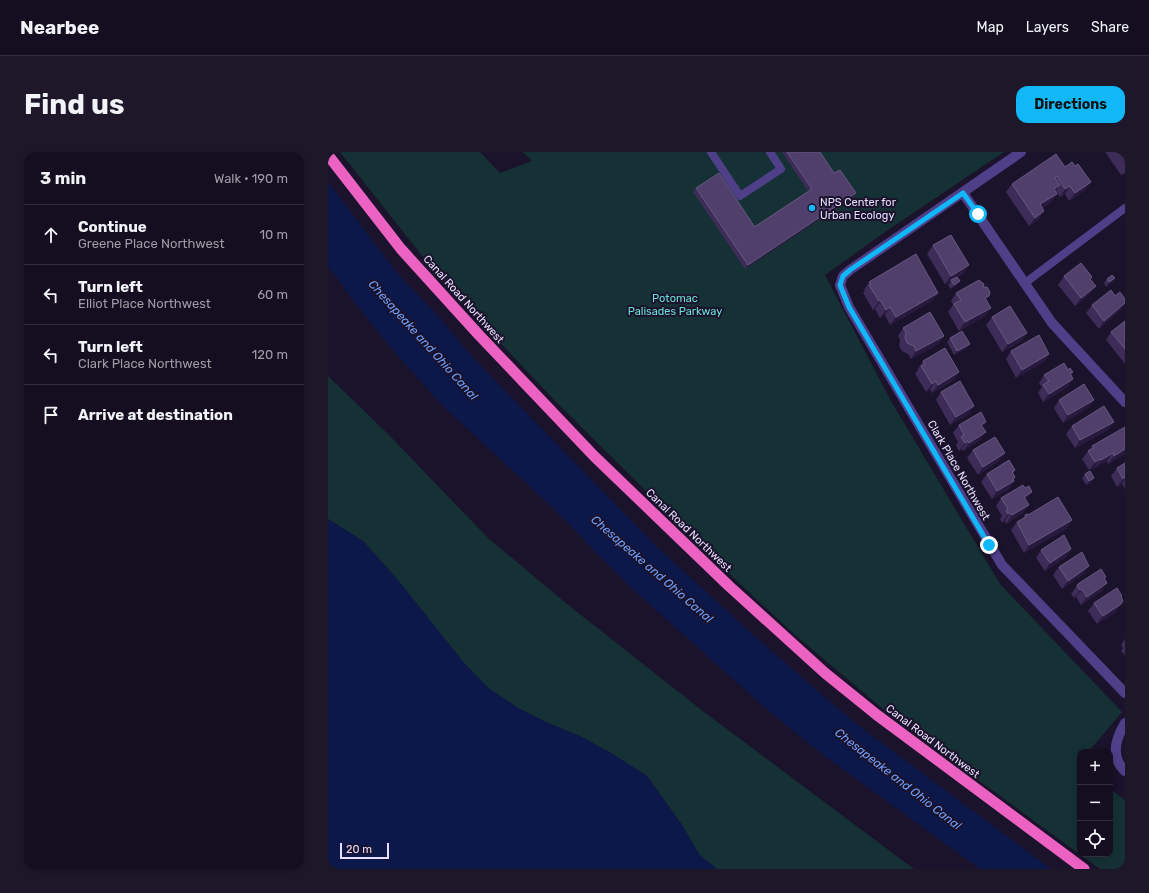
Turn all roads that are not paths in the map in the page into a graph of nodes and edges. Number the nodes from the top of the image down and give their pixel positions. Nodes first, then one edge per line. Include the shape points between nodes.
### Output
1 (711, 152) edge
2 (770, 152) edge
3 (1021, 152) edge
4 (328, 155) edge
5 (963, 193) junction
6 (1125, 208) edge
7 (1025, 283) junction
8 (1125, 402) edge
9 (1125, 693) edge
10 (1125, 723) edge
11 (1125, 771) edge
12 (1084, 869) edge

1 - 2 lane via 740,196 781,169
3 - 5 street
4 - 12 highway, Canal Road Northwest via 401,249 479,335 585,446 735,592 825,673 877,715
5 - 7 street
5 - 9 street, Clark Place Northwest via 846,273 840,285 842,294 996,556 1017,582
6 - 7 lane
7 - 8 street via 1052,323
10 - 11 street via 1116,745 1118,763

